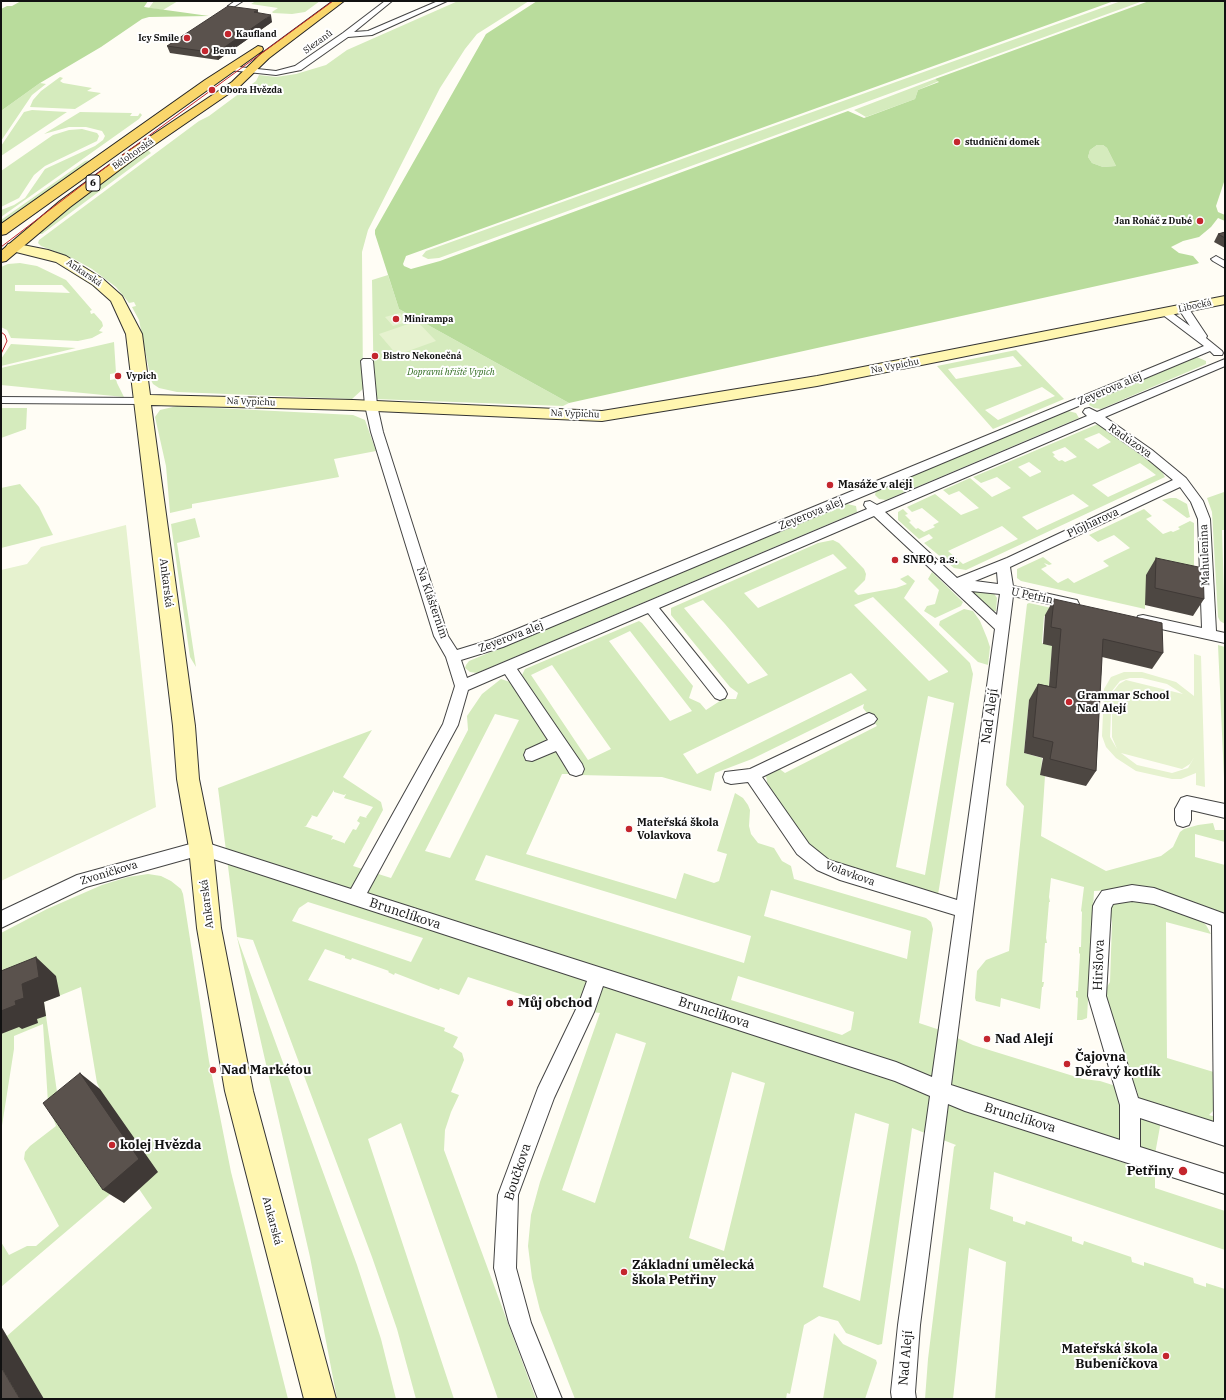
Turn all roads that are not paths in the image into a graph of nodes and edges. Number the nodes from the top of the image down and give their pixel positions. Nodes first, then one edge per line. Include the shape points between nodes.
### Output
1 (240, 1) edge
2 (324, 1) edge
3 (339, 1) edge
4 (389, 1) edge
5 (444, 1) edge
6 (230, 7) edge
7 (346, 35) junction
8 (229, 68) junction
9 (249, 70) junction
10 (1, 231) edge
11 (4, 252) edge
12 (1216, 259) dead end
13 (1225, 265) edge
14 (1225, 300) edge
15 (1183, 308) junction
16 (1164, 312) junction
17 (1208, 344) junction
18 (1225, 358) edge
19 (367, 361) dead end
20 (1225, 362) edge
21 (1, 400) edge
22 (142, 401) junction
23 (1076, 403) junction
24 (370, 405) junction
25 (1095, 417) junction
26 (1182, 481) junction
27 (859, 494) junction
28 (876, 510) junction
29 (1003, 565) junction
30 (955, 584) junction
31 (1006, 590) junction
32 (650, 606) junction
33 (1086, 607) edge
34 (1131, 617) edge
35 (1001, 627) junction
36 (1209, 634) junction
37 (1225, 638) edge
38 (453, 657) junction
39 (507, 666) junction
40 (462, 686) junction
41 (720, 694) dead end
42 (869, 719) dead end
43 (558, 743) junction
44 (532, 755) dead end
45 (576, 769) dead end
46 (752, 776) junction
47 (731, 777) dead end
48 (1225, 811) edge
49 (1183, 820) dead end
50 (200, 848) junction
51 (355, 898) junction
52 (964, 910) junction
53 (1, 920) edge
54 (1223, 922) edge
55 (598, 976) junction
56 (940, 1090) junction
57 (1130, 1105) junction
58 (1225, 1136) edge
59 (1130, 1152) junction
60 (1225, 1184) edge
61 (320, 1399) edge
62 (550, 1399) edge
63 (904, 1399) edge

1 - 6 street
2 - 8 main road, Bělohorská / 6
3 - 9 main road, Bělohorská / 6
4 - 7 street, Slezanů
5 - 7 street via 369,33
7 - 9 street, Slezanů via 298,68 278,72
8 - 9 street
8 - 10 main road, Bělohorská / 6
9 - 11 main road, Bělohorská / 6 via 236,84 126,158
11 - 22 street, Ankarská via 63,272 85,286 104,303 121,330
12 - 13 street
14 - 15 street, Libocká
15 - 16 street, Libocká
15 - 17 street
16 - 17 street
16 - 24 street, Na Vypichu via 817,381 602,416
17 - 18 street
17 - 23 street, Zeyerova alej
19 - 24 street, Na Klášterním
20 - 25 street, Zeyerova alej
21 - 22 street, Na Vypichu
22 - 24 street, Na Vypichu via 164,399
22 - 50 street, Ankarská via 183,718 188,779
23 - 25 street, Radúzova
23 - 27 street, Zeyerova alej
24 - 38 street, Na Klášterním via 441,636
25 - 26 street, Radúzova via 1148,453
25 - 28 street, Zeyerova alej
26 - 29 street, Plojharova
26 - 36 street, Mahulenina via 1197,501 1204,518
27 - 28 street
27 - 38 street, Zeyerova alej via 498,643
28 - 30 street
28 - 32 street, Zeyerova alej
29 - 30 street, Plojharova
29 - 31 street
30 - 31 street, U Petřin
30 - 35 street
31 - 33 street, U Petřin
31 - 35 street, Nad Alejí
32 - 39 street, Zeyerova alej
32 - 41 street
34 - 36 street
35 - 52 street, Nad Alejí
36 - 37 street
38 - 40 street, Na Klášterním
39 - 40 street, Zeyerova alej
39 - 43 street
40 - 51 street via 450,725
42 - 46 street
43 - 44 street
43 - 45 street
46 - 47 street
46 - 52 street, Volavkova via 803,849 823,865
48 - 49 street via 1187,803 1183,809
50 - 51 street, Brunclíkova
50 - 53 street, Zvoníčkova via 83,880
50 - 61 street, Ankarská via 209,928 239,1091
51 - 55 street, Brunclíkova
52 - 56 street, Nad Alejí
54 - 57 street, Hiršlova via 1154,896 1132,893 1108,897 1102,906 1098,996
54 - 58 street
55 - 56 street, Brunclíkova via 896,1072
55 - 62 street, Boučkova via 587,1006 545,1095 508,1195 505,1268 520,1323
56 - 59 street, Brunclíkova via 965,1102
56 - 63 street, Nad Alejí via 909,1325
57 - 58 street
57 - 59 street, Hiršlova
59 - 60 street, Brunclíkova

